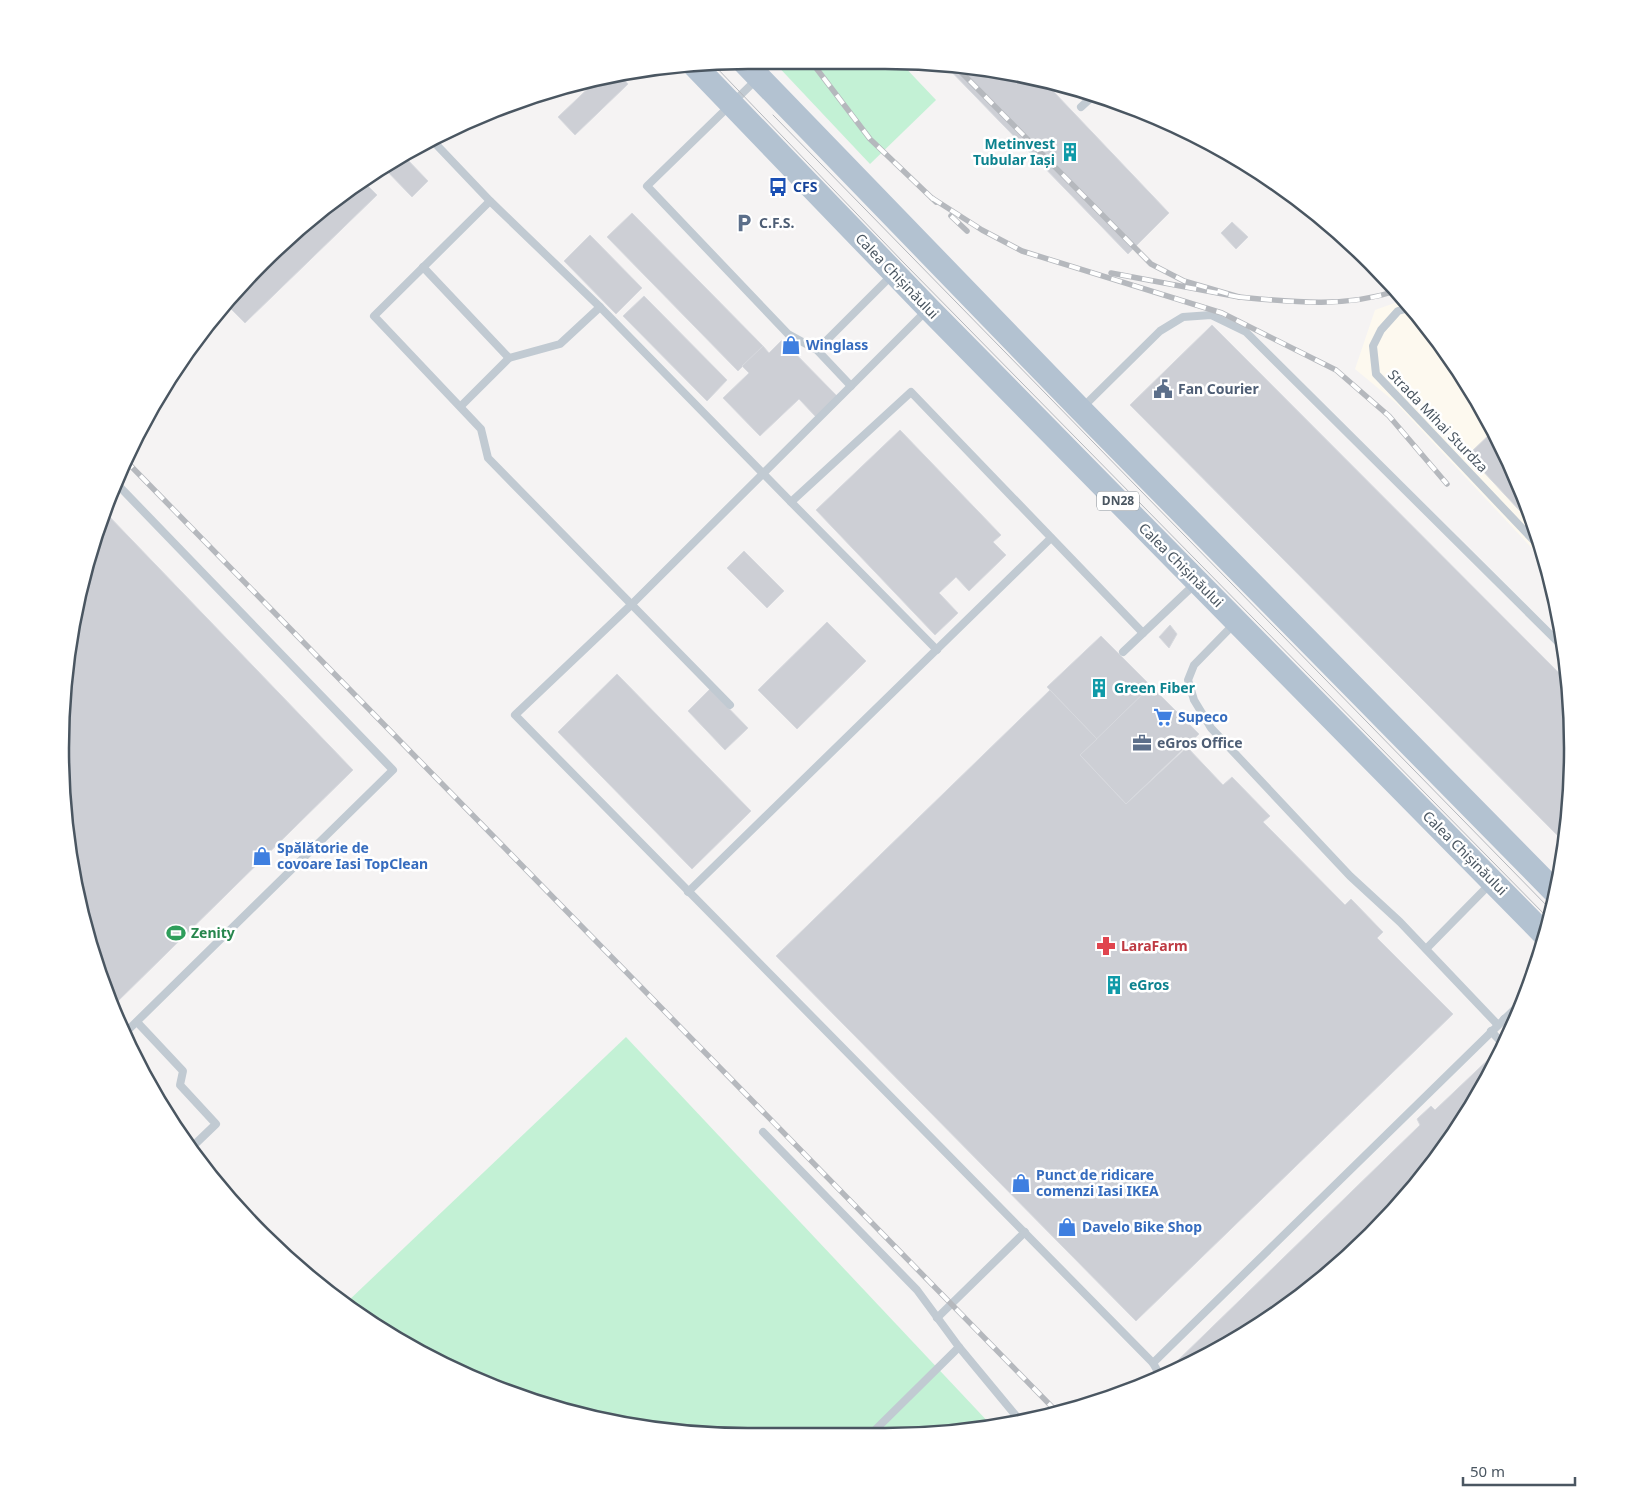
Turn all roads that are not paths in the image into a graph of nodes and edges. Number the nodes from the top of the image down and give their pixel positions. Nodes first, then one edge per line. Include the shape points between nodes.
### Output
1 (750, 69) edge
2 (752, 69) edge
3 (699, 71) edge
4 (1088, 101) edge
5 (731, 104) junction
6 (1080, 108) dead end
7 (437, 145) edge
8 (490, 201) junction
9 (423, 268) junction
10 (894, 273) junction
11 (600, 307) junction
12 (929, 309) junction
13 (1403, 309) edge
14 (817, 350) junction
15 (508, 358) junction
16 (851, 386) junction
17 (461, 406) junction
18 (1080, 409) junction
19 (762, 472) junction
20 (120, 488) edge
21 (791, 502) junction
22 (1530, 536) edge
23 (1052, 538) junction
24 (1198, 582) junction
25 (631, 605) junction
26 (1237, 622) junction
27 (1143, 633) junction
28 (1555, 639) edge
29 (937, 650) junction
30 (1123, 652) dead end
31 (730, 705) dead end
32 (1493, 881) junction
33 (1550, 887) edge
34 (688, 892) junction
35 (1539, 929) edge
36 (1426, 949) junction
37 (1512, 1012) edge
38 (137, 1022) junction
39 (1501, 1022) junction
40 (1506, 1024) edge
41 (129, 1029) edge
42 (1491, 1031) junction
43 (1499, 1039) edge
44 (763, 1132) dead end
45 (196, 1144) edge
46 (1025, 1232) junction
47 (937, 1318) junction
48 (959, 1347) junction
49 (1153, 1363) junction
50 (1158, 1371) edge
51 (1016, 1415) edge
52 (877, 1428) edge

1 - 5 lane
2 - 18 main road, DN28
3 - 5 main road, Calea Chișinăului / DN28
4 - 6 lane
5 - 10 main road, Calea Chișinăului / DN28
5 - 14 lane via 646,186 788,334
7 - 8 lane
8 - 9 lane
8 - 11 lane
9 - 15 lane
9 - 17 lane via 374,316
10 - 12 main road, Calea Chișinăului / DN28
10 - 14 lane
11 - 15 lane via 560,344
11 - 19 lane
12 - 16 lane
12 - 24 main road, Calea Chișinăului / DN28
13 - 22 lane, Strada Mihai Sturdza via 1398,310 1381,330 1373,346 1376,374
14 - 16 lane
15 - 17 lane
16 - 19 lane
17 - 25 lane via 481,429 488,458
18 - 28 lane via 1160,332 1183,317 1211,315 1238,328 1246,332 1379,462
18 - 33 main road, DN28
19 - 21 lane
19 - 25 lane
20 - 38 lane via 393,770
21 - 23 lane via 910,392
21 - 29 lane
23 - 27 lane
23 - 29 lane
24 - 26 main road, Calea Chișinăului / DN28
24 - 27 lane
25 - 31 lane
25 - 34 lane via 515,714
26 - 32 main road, Calea Chișinăului / DN28
26 - 36 lane via 1194,665 1188,680 1194,700 1211,728 1350,876
27 - 30 lane
29 - 34 lane
32 - 35 main road, Calea Chișinăului / DN28
32 - 36 lane
34 - 46 lane
36 - 39 lane
37 - 39 lane
38 - 41 lane
38 - 45 lane via 183,1071 180,1085 216,1124
39 - 40 lane
39 - 42 lane
42 - 43 lane
42 - 49 lane
44 - 47 lane via 917,1290
46 - 47 lane
46 - 49 lane
47 - 48 lane
48 - 51 lane
48 - 52 lane
49 - 50 lane

